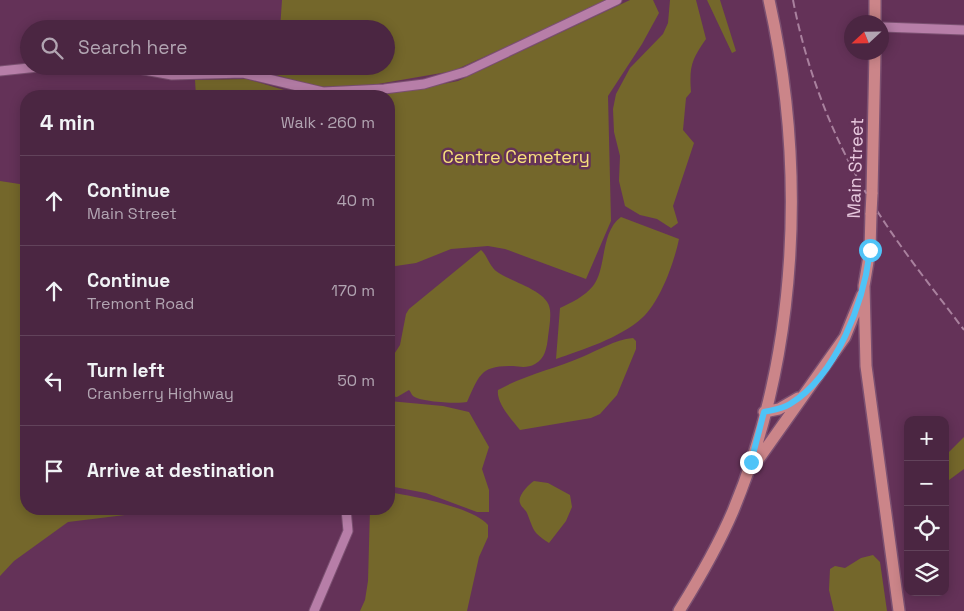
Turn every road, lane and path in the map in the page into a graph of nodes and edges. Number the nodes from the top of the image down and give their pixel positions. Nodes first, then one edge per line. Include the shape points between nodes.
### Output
1 (617, 0) edge
2 (769, 0) edge
3 (875, 0) edge
4 (875, 15) edge
5 (889, 27) edge
6 (964, 30) edge
7 (875, 60) edge
8 (20, 69) edge
9 (0, 71) edge
10 (254, 75) edge
11 (314, 90) edge
12 (374, 90) edge
13 (864, 286) junction
14 (847, 332) junction
15 (865, 344) junction
16 (866, 358) junction
17 (810, 387) junction
18 (763, 415) junction
19 (786, 418) junction
20 (740, 491) junction
21 (347, 515) edge
22 (314, 611) edge
23 (679, 611) edge
24 (898, 611) edge

1 - 12 street via 450,77
2 - 18 main road via 788,106 792,183 789,262 780,338
3 - 4 main road
5 - 6 street
7 - 13 main road, Main Street, bridge via 870,250
8 - 9 street
10 - 11 street
13 - 14 main road
13 - 15 main road, Main Street
14 - 15 main road via 861,334
14 - 16 main road
14 - 17 main road
15 - 16 main road, Main Street
16 - 24 main road, Main Street
17 - 18 main road via 790,404
17 - 19 main road
18 - 19 main road
18 - 20 main road
19 - 20 main road
20 - 23 main road via 704,571
21 - 22 street via 348,531

